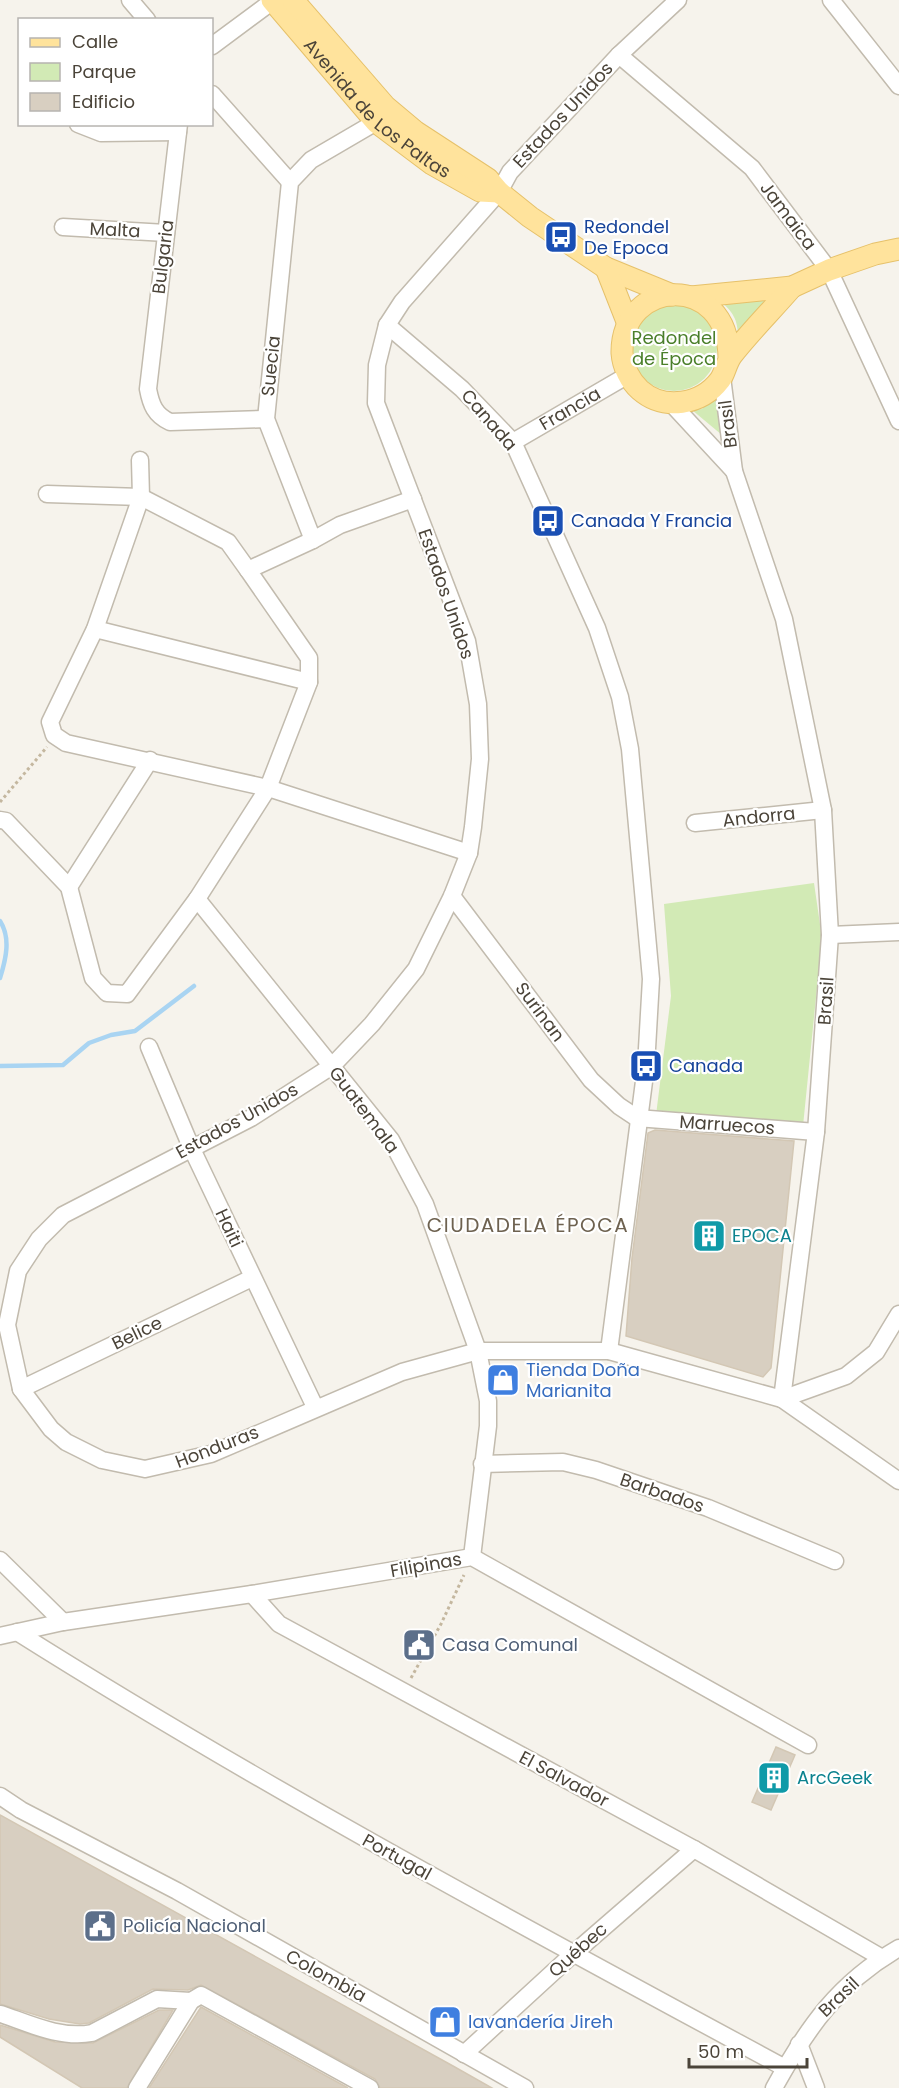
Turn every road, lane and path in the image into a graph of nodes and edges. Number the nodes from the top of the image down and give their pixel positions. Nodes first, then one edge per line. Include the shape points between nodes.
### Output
1 (130, 0) edge
2 (278, 0) edge
3 (678, 0) edge
4 (831, 0) edge
5 (145, 18) edge
6 (213, 45) edge
7 (619, 55) junction
8 (899, 86) edge
9 (213, 95) edge
10 (376, 122) junction
11 (83, 126) edge
12 (179, 128) edge
13 (290, 182) junction
14 (499, 192) junction
15 (63, 227) dead end
16 (166, 233) junction
17 (899, 249) edge
18 (606, 268) junction
19 (829, 270) junction
20 (792, 287) junction
21 (682, 296) junction
22 (628, 324) junction
23 (387, 325) junction
24 (726, 367) junction
25 (628, 375) junction
26 (671, 404) junction
27 (266, 419) junction
28 (899, 421) edge
29 (513, 442) junction
30 (140, 460) dead end
31 (734, 471) junction
32 (47, 494) dead end
33 (141, 497) junction
34 (413, 499) junction
35 (313, 540) junction
36 (248, 570) junction
37 (95, 629) junction
38 (309, 682) junction
39 (54, 735) junction
40 (150, 760) junction
41 (268, 788) junction
42 (0, 802) edge
43 (824, 810) junction
44 (3, 820) edge
45 (695, 823) dead end
46 (469, 853) junction
47 (69, 887) junction
48 (452, 896) junction
49 (197, 899) junction
50 (899, 932) edge
51 (830, 936) junction
52 (149, 1047) dead end
53 (332, 1066) junction
54 (637, 1118) junction
55 (816, 1132) junction
56 (191, 1147) junction
57 (18, 1271) joint
58 (252, 1278) junction
59 (899, 1314) edge
60 (478, 1351) junction
61 (609, 1352) junction
62 (21, 1389) junction
63 (782, 1399) junction
64 (315, 1407) junction
65 (482, 1464) junction
66 (899, 1481) edge
67 (472, 1557) junction
68 (0, 1560) edge
69 (835, 1561) dead end
70 (252, 1594) junction
71 (63, 1622) junction
72 (17, 1632) junction
73 (0, 1635) edge
74 (403, 1692) junction
75 (808, 1745) dead end
76 (0, 1796) edge
77 (694, 1849) junction
78 (899, 1948) edge
79 (573, 1954) junction
80 (882, 1958) junction
81 (191, 2001) junction
82 (1, 2014) edge
83 (799, 2044) junction
84 (464, 2054) junction
85 (785, 2068) junction
86 (137, 2088) edge
87 (370, 2088) edge
88 (525, 2088) edge
89 (774, 2088) edge
90 (816, 2088) edge

1 - 5 street
2 - 6 street
2 - 10 main road, Avenida de Los Paltas
2 - 14 main road, Avenida de Los Paltas via 384,106 488,179
3 - 7 street, Estados Unidos
4 - 8 street
7 - 14 street, Estados Unidos via 510,172
7 - 19 street, Jamaica via 752,168
9 - 13 street
10 - 13 street via 311,160
10 - 14 main road, Avenida de Los Paltas via 432,164 480,191
11 - 12 street via 101,133
12 - 16 street, Bulgaria
13 - 27 street, Suecia
14 - 18 main road, Avenida de Los Paltas
14 - 23 street, Estados Unidos via 402,302
15 - 16 street, Malta
16 - 27 street, Bulgaria via 148,389 152,406 160,417 171,422
17 - 19 main road
18 - 21 main road, Avenida de Los Paltas
18 - 22 main road
19 - 20 main road
19 - 28 street, Jamaica
20 - 21 main road
20 - 24 main road
21 - 22 main road via 654,299 639,309
21 - 24 main road via 709,305 722,320 729,338
22 - 25 main road via 622,341 622,359
23 - 29 street, Canada via 462,388
23 - 34 street, Estados Unidos via 377,365 376,403
24 - 26 main road via 713,389 686,403
24 - 31 street, Brasil
25 - 26 main road via 639,389
25 - 29 street, Francia
26 - 31 street, Brasil
27 - 35 street, Suecia
29 - 54 street, Canada via 597,628 620,697 630,749 651,979 646,1066
30 - 33 street
31 - 43 street, Brasil via 784,619
32 - 33 street
33 - 36 street via 228,542
33 - 37 street
34 - 35 street via 340,525
34 - 46 street, Estados Unidos via 466,641 478,704 480,759
35 - 36 street
36 - 38 street via 309,658
37 - 38 street
37 - 39 street via 55,709 50,722
38 - 41 street
39 - 40 street via 66,743
39 - 42 path
40 - 41 street
40 - 47 street
41 - 46 street
41 - 49 street
43 - 45 street, Andorra
43 - 51 street, Brasil
44 - 47 street
46 - 48 street, Estados Unidos
47 - 49 street via 93,978 107,993 127,994
48 - 53 street, Estados Unidos via 416,969
48 - 54 street, Surinan via 591,1080
49 - 53 street, Guatemala
50 - 51 street
51 - 55 street, Brasil
52 - 56 street, Haiti
53 - 56 street, Estados Unidos via 251,1118
53 - 60 street, Guatemala via 392,1140 420,1195
54 - 55 street, Marruecos
54 - 61 street, Canada
55 - 63 street, Brasil
56 - 57 street, Estados Unidos via 63,1215 39,1239
56 - 58 street, Haiti
57 - 62 street, Honduras via 8,1325
58 - 62 street, Belice
58 - 64 street, Haiti
59 - 63 street via 876,1352 846,1376
60 - 61 street, Honduras
60 - 64 street, Honduras via 402,1372
60 - 65 street, Guatemala via 488,1401
61 - 63 street, Honduras
62 - 64 street, Honduras via 51,1429 66,1442 102,1460 146,1470 211,1454
63 - 66 street
65 - 67 street, Guatemala
65 - 69 street, Barbados via 563,1462 596,1470 708,1508
67 - 70 street, Filipinas
67 - 74 path
67 - 75 street, Filipinas
68 - 71 street
70 - 71 street, Filipinas
70 - 74 street, El Salvador via 279,1624
71 - 72 street, Filipinas
72 - 73 street, Filipinas
72 - 79 street, Portugal via 370,1843
74 - 77 street, El Salvador
76 - 84 street, Colombia
77 - 79 street, Québec
77 - 80 street, El Salvador
78 - 80 street, Brasil
79 - 84 street, Québec
79 - 85 street, Portugal
80 - 83 street, Brasil via 817,2017
81 - 82 street via 157,1999 81,2035 64,2034
81 - 86 street
81 - 87 street via 196,1996 206,1996
83 - 85 street, Brasil
83 - 90 street
84 - 88 street, Colombia
85 - 89 street, Brasil

